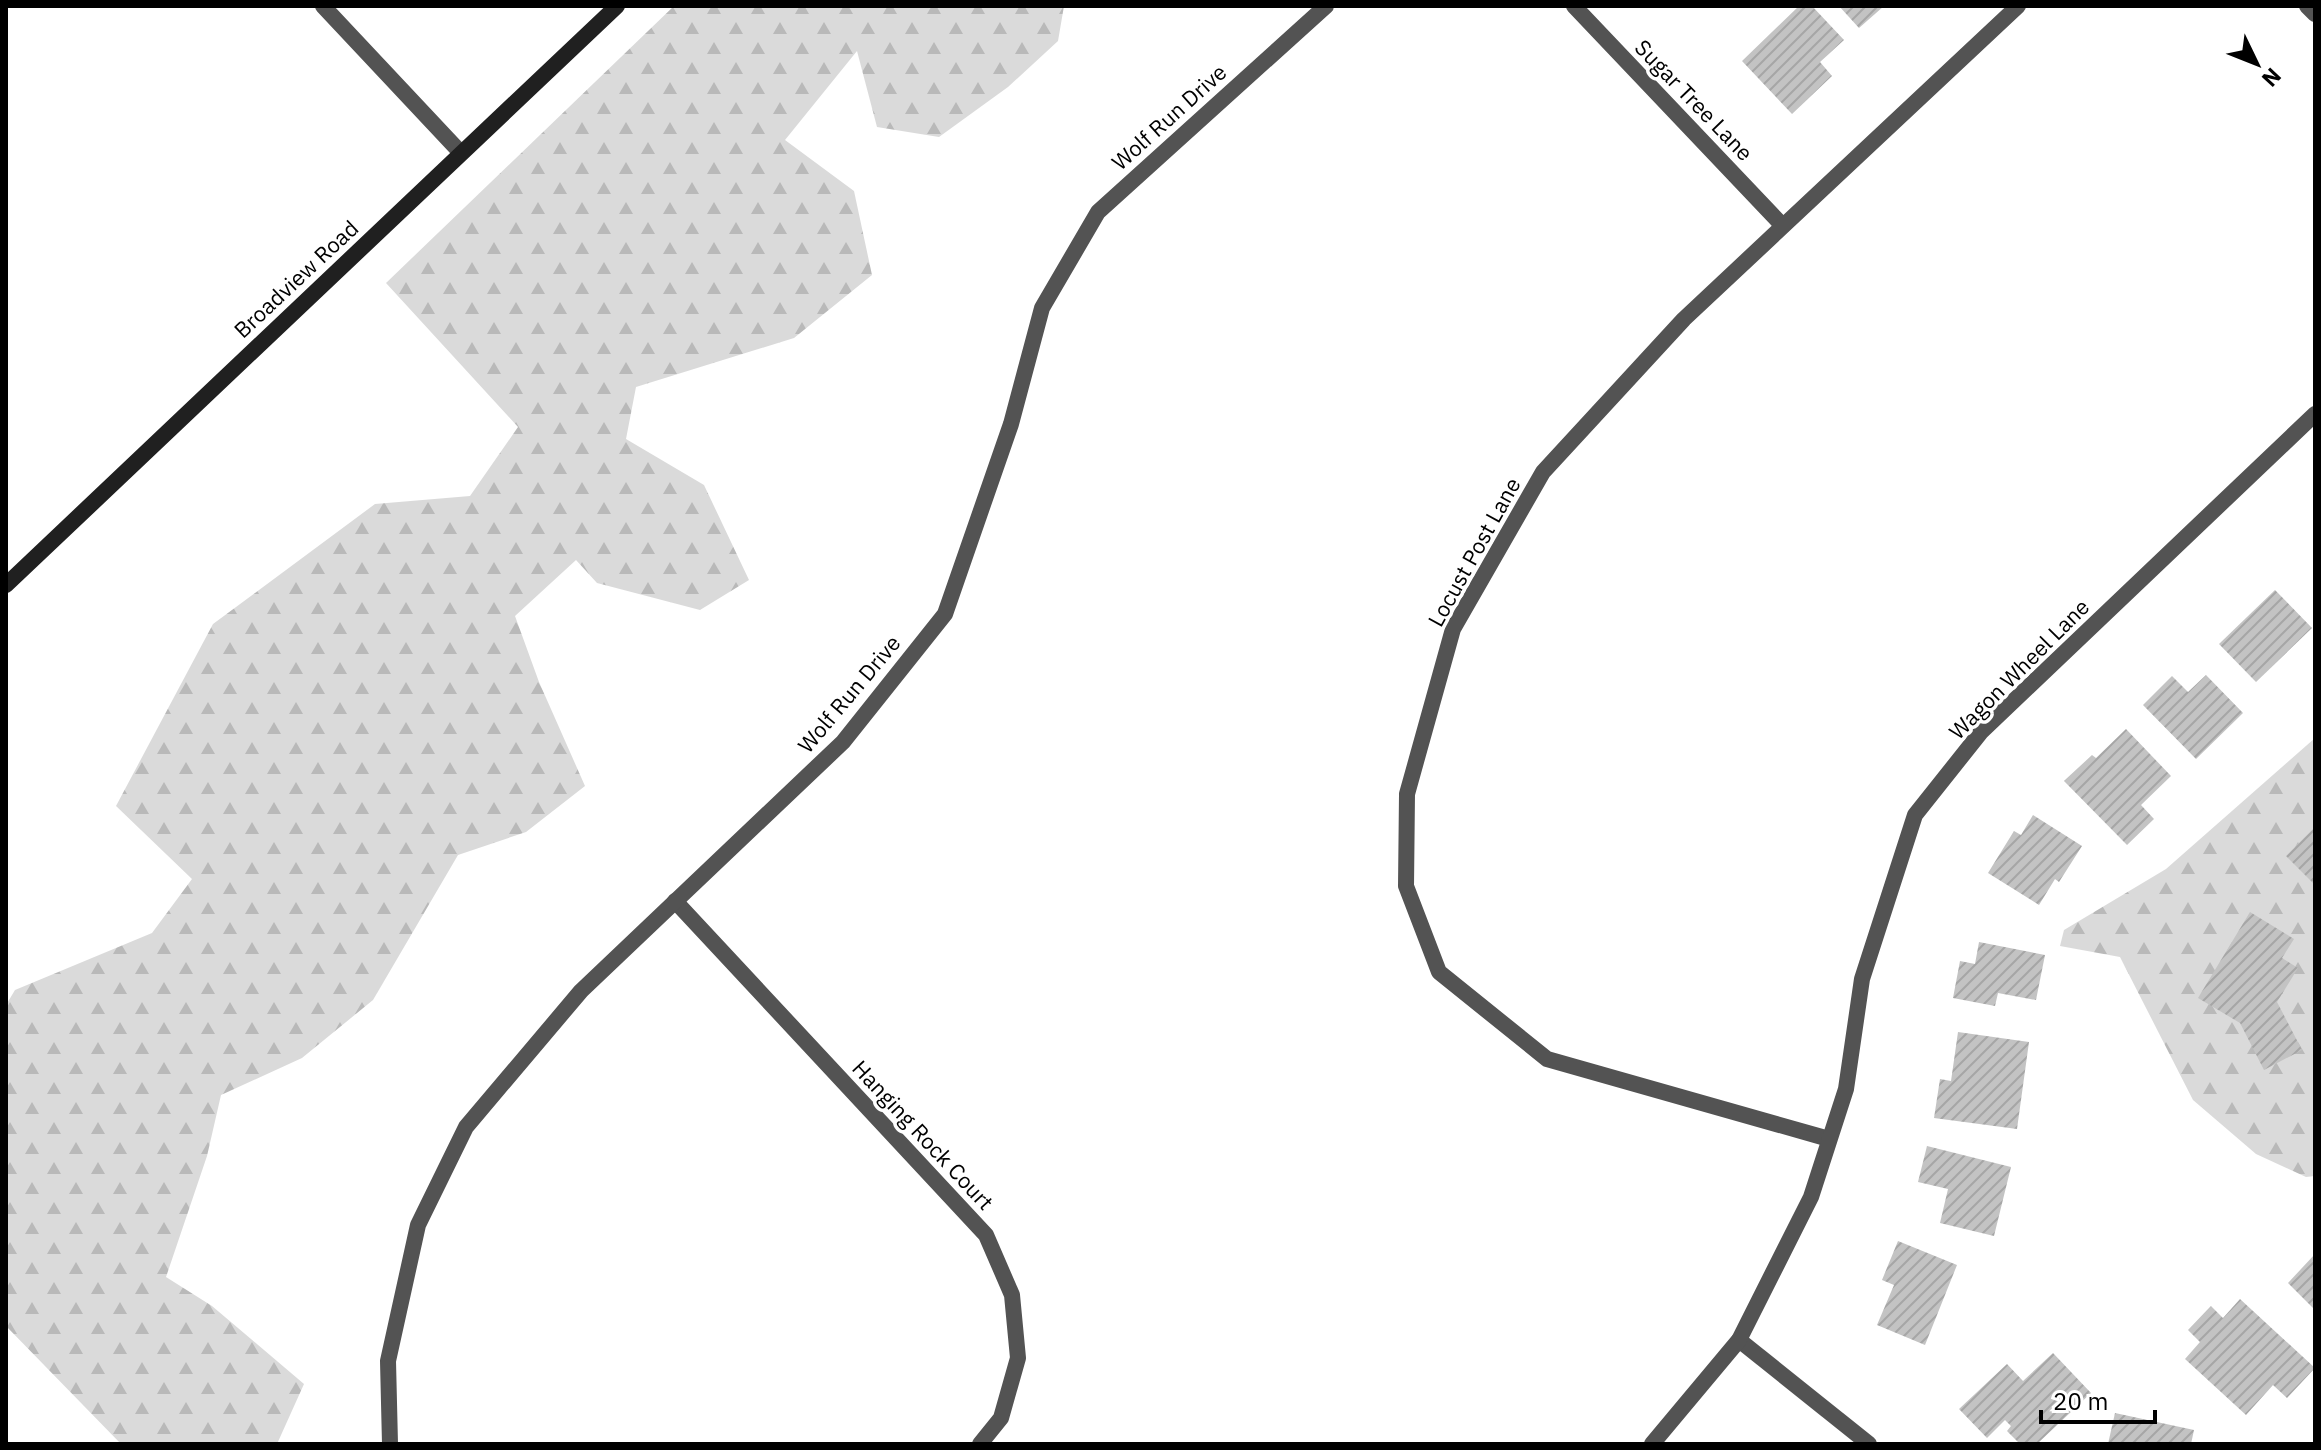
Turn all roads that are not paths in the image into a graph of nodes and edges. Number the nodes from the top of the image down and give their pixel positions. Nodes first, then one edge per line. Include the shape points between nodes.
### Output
1 (323, 6) edge
2 (617, 6) edge
3 (1326, 6) edge
4 (1574, 6) edge
5 (2018, 6) edge
6 (2307, 6) edge
7 (2315, 14) edge
8 (461, 153) junction
9 (1782, 225) junction
10 (2315, 414) edge
11 (6, 585) edge
12 (675, 901) junction
13 (1829, 1139) junction
14 (1739, 1340) junction
15 (390, 1444) edge
16 (980, 1444) edge
17 (1652, 1444) edge
18 (1869, 1444) edge

1 - 8 street
2 - 8 street, Broadview Road
3 - 12 street, Wolf Run Drive via 1098,212 1042,308 1011,424 945,614 843,742
4 - 9 street, Sugar Tree Lane
5 - 9 street, Locust Post Lane
6 - 7 street
8 - 11 street, Broadview Road
9 - 13 street, Locust Post Lane via 1684,319 1543,472 1453,629 1407,794 1406,886 1439,972 1547,1059
10 - 13 street, Wagon Wheel Lane via 1981,732 1915,815 1862,979 1846,1089
12 - 15 street, Wolf Run Drive via 581,991 466,1127 418,1225 388,1361
12 - 16 street, Hanging Rock Court via 986,1235 1012,1295 1018,1358 1001,1418
13 - 14 street, Wagon Wheel Lane via 1811,1197
14 - 17 street, Wagon Wheel Lane
14 - 18 street

